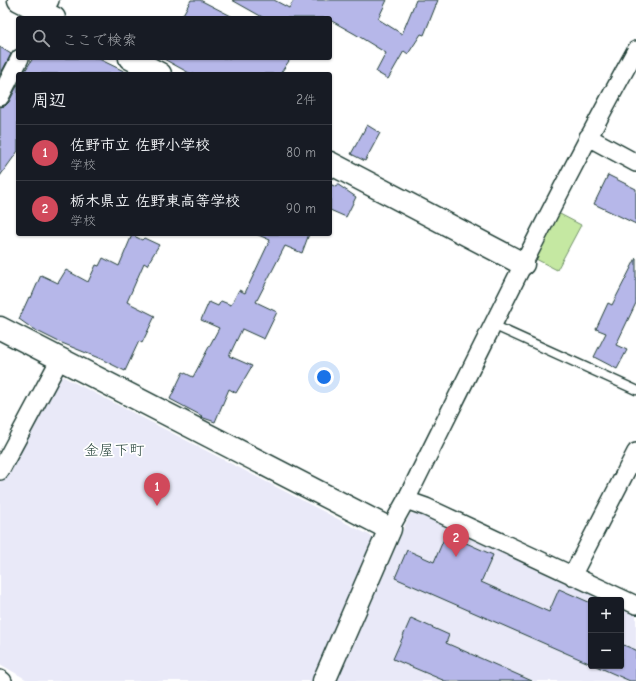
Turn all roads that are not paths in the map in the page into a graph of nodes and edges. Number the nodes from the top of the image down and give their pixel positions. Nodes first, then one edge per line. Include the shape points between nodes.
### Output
1 (19, 0) edge
2 (47, 12) edge
3 (636, 50) edge
4 (19, 60) edge
5 (134, 60) edge
6 (156, 72) edge
7 (0, 97) edge
8 (588, 137) junction
9 (332, 164) edge
10 (636, 164) edge
11 (523, 264) junction
12 (493, 325) junction
13 (0, 328) edge
14 (60, 359) junction
15 (636, 390) edge
16 (636, 452) edge
17 (0, 470) edge
18 (406, 500) junction
19 (390, 529) junction
20 (572, 576) junction
21 (636, 605) edge
22 (0, 679) edge
23 (3, 681) edge
24 (324, 681) edge

1 - 2 street
3 - 8 street
4 - 7 street
5 - 6 street
8 - 10 street
8 - 11 street
9 - 11 street
11 - 12 street
12 - 15 lane
12 - 18 street
13 - 14 street
14 - 17 street
14 - 19 street
16 - 20 street
18 - 19 street
18 - 20 street
19 - 24 street
20 - 21 street
22 - 23 street

